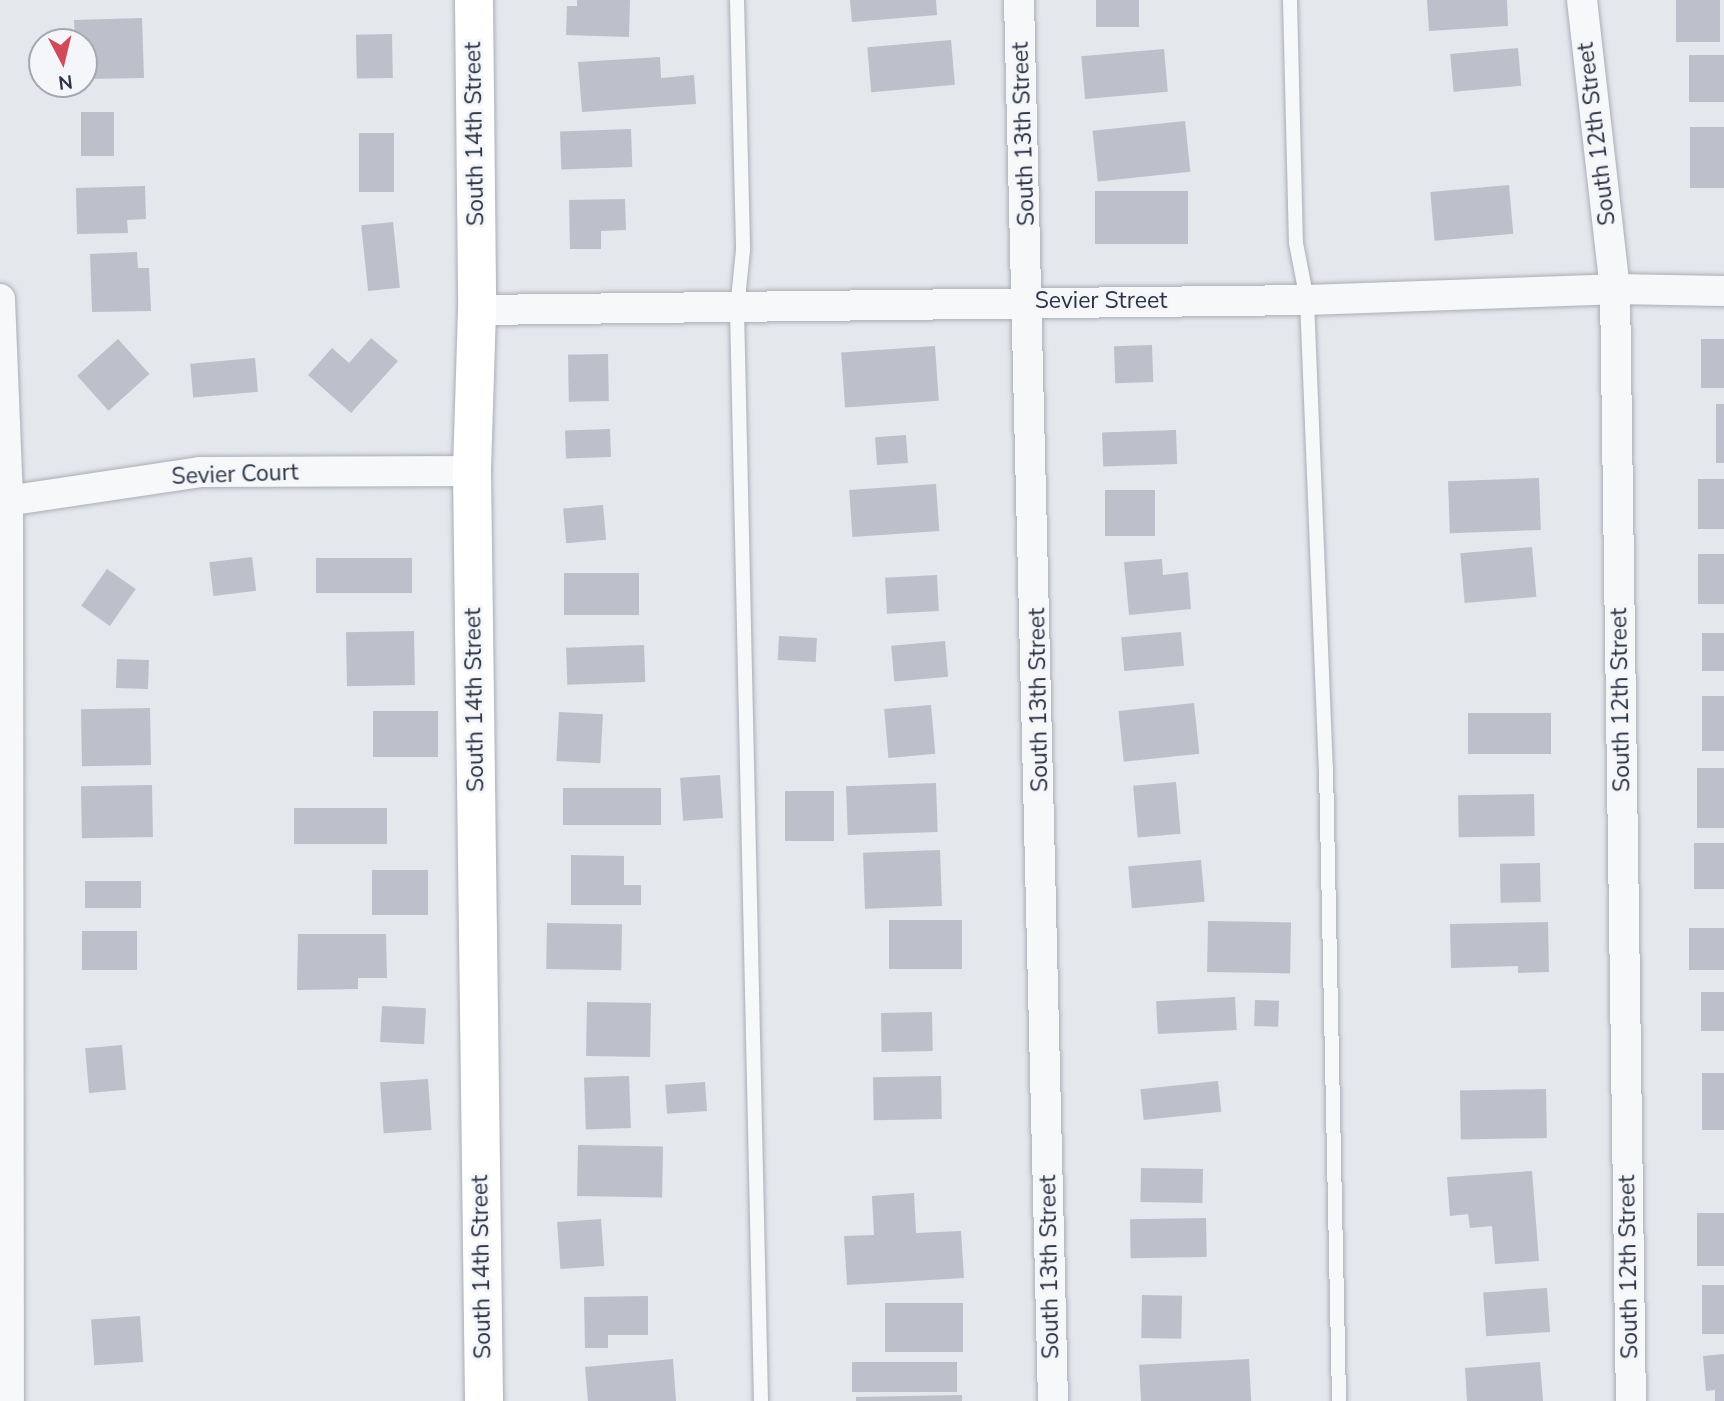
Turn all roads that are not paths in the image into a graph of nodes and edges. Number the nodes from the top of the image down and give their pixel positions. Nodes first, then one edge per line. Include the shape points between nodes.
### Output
1 (474, 0) edge
2 (737, 0) edge
3 (1019, 0) edge
4 (1290, 0) edge
5 (1582, 0) edge
6 (1615, 289) junction
7 (1724, 291) edge
8 (0, 299) edge
9 (1307, 300) junction
10 (1029, 302) junction
11 (737, 309) junction
12 (477, 310) junction
13 (472, 471) junction
14 (4, 501) edge
15 (3, 1134) edge
16 (9, 1401) edge
17 (484, 1401) edge
18 (761, 1401) edge
19 (1053, 1401) edge
20 (1339, 1401) edge
21 (1631, 1401) edge

1 - 12 street, South 14th Street
2 - 11 lane via 743,250
3 - 10 street, South 13th Street
4 - 9 lane via 1296,243
5 - 6 street, South 12th Street
6 - 7 street, Sevier Street
6 - 9 street, Sevier Street
6 - 21 street, South 12th Street
8 - 14 street
9 - 10 street, Sevier Street
9 - 20 lane via 1326,768
10 - 11 street, Sevier Street
10 - 19 street, South 13th Street
11 - 12 street, Sevier Street
11 - 18 lane
12 - 13 street, South 14th Street
13 - 14 street, Sevier Court via 200,472
13 - 17 street, South 14th Street
14 - 15 street
15 - 16 street

